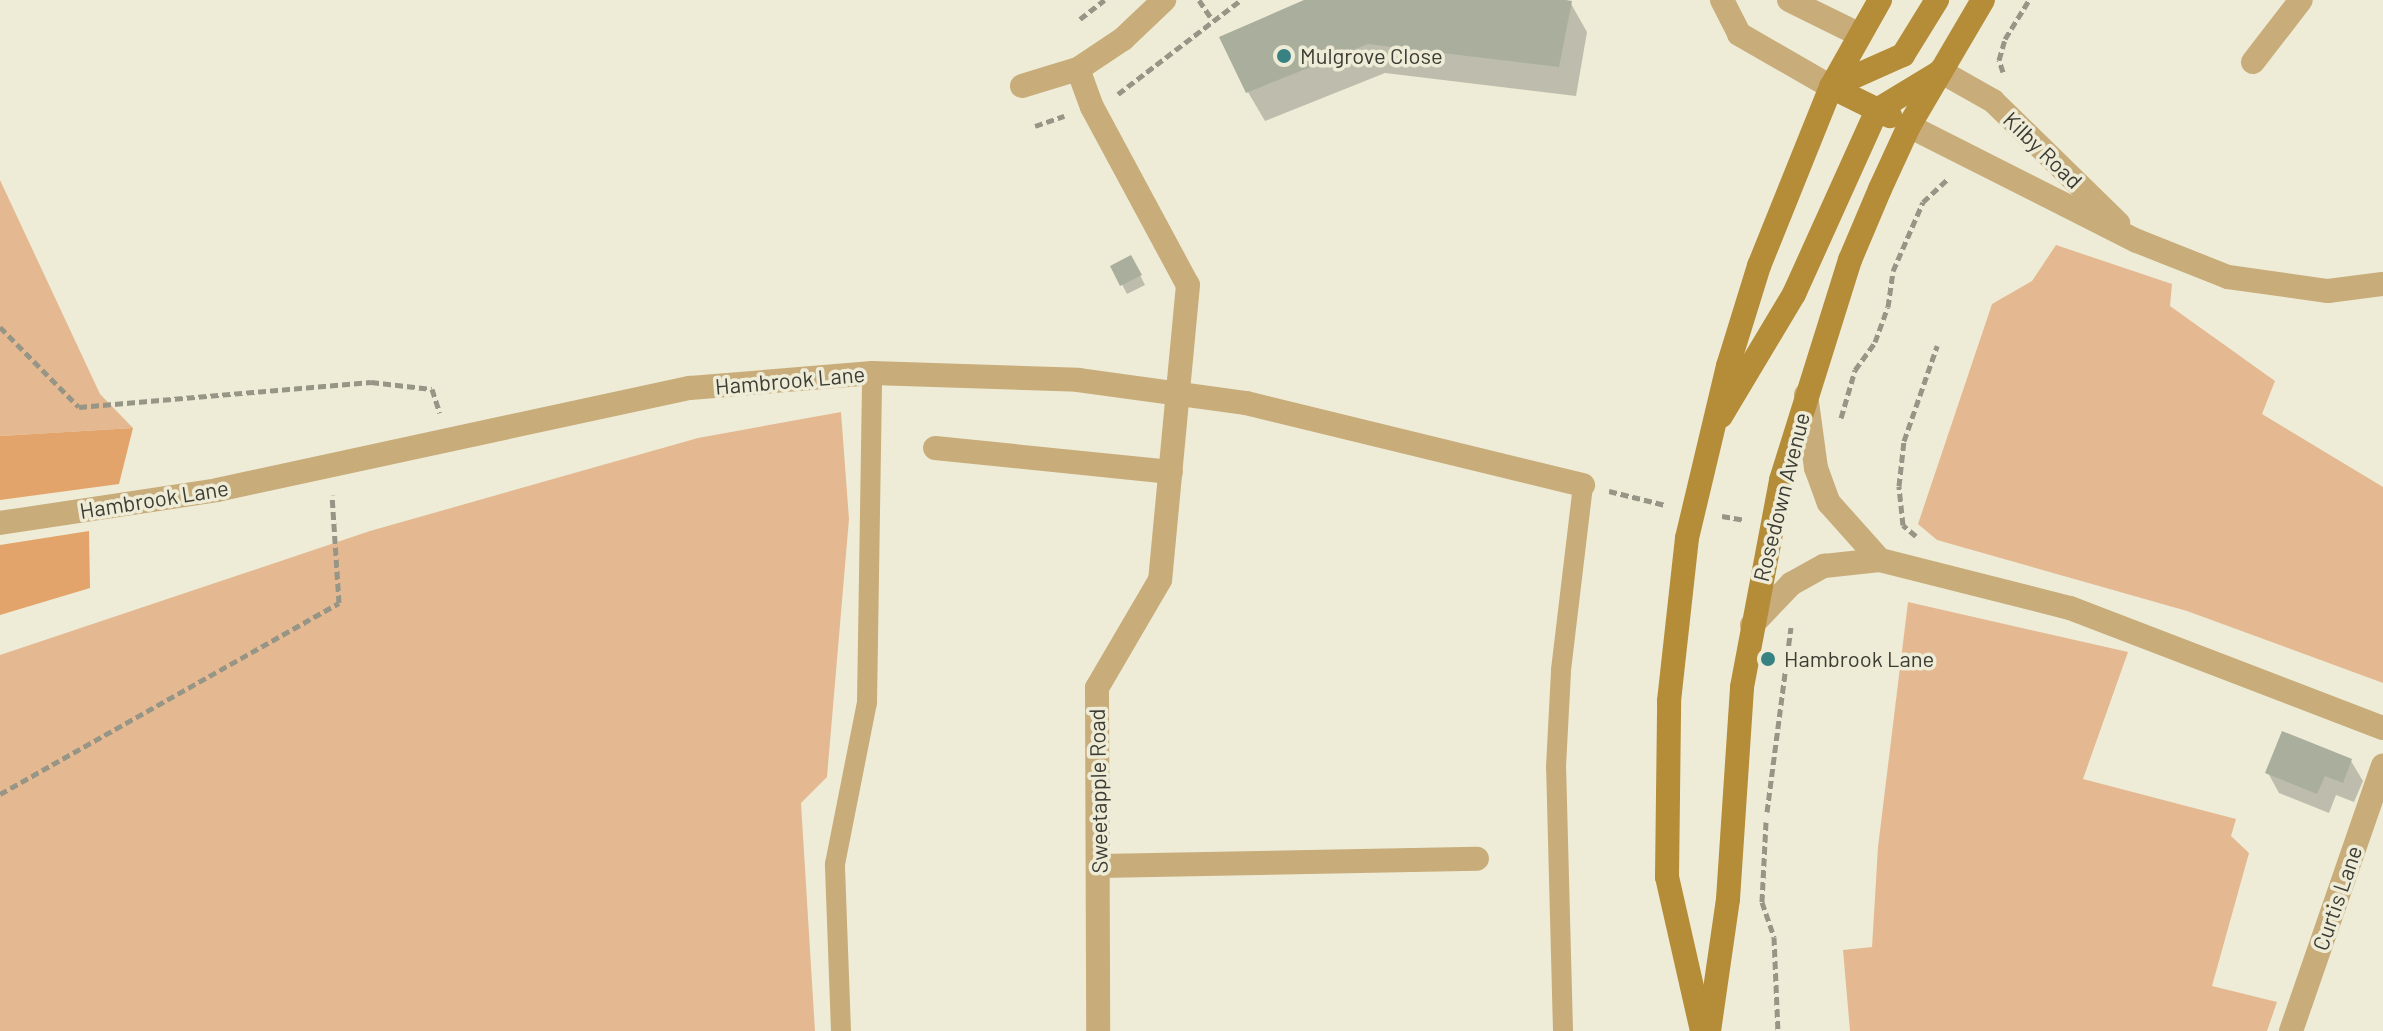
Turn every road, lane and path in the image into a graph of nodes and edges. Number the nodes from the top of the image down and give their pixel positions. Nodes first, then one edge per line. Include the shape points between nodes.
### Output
1 (1104, 0) edge
2 (1164, 0) edge
3 (1199, 0) edge
4 (1241, 0) edge
5 (1722, 0) edge
6 (1789, 0) edge
7 (1880, 0) edge
8 (1937, 0) edge
9 (1983, 0) edge
10 (2029, 0) edge
11 (2301, 0) edge
12 (1211, 18) junction
13 (1080, 19) dead end
14 (1860, 35) junction
15 (1903, 55) junction
16 (2253, 62) dead end
17 (1078, 69) junction
18 (1940, 71) junction
19 (1022, 86) dead end
20 (1831, 87) junction
21 (1993, 101) junction
22 (1092, 107) junction
23 (1877, 110) junction
24 (1035, 126) dead end
25 (1909, 126) junction
26 (1964, 153) junction
27 (2137, 241) junction
28 (2383, 284) edge
29 (0, 327) edge
30 (1937, 346) dead end
31 (872, 373) junction
32 (1176, 393) junction
33 (1806, 395) junction
34 (1712, 431) junction
35 (1840, 433) dead end
36 (451, 440) junction
37 (935, 448) dead end
38 (330, 467) junction
39 (1171, 472) junction
40 (1583, 485) joint
41 (0, 523) edge
42 (1880, 560) junction
43 (1914, 570) junction
44 (1796, 619) dead end
45 (1752, 625) junction
46 (2383, 728) edge
47 (2383, 766) edge
48 (0, 794) edge
49 (1477, 859) dead end
50 (1100, 866) junction
51 (841, 1031) edge
52 (1098, 1031) edge
53 (1563, 1031) edge
54 (1702, 1031) edge
55 (1709, 1031) edge
56 (1778, 1031) edge
57 (2291, 1031) edge

1 - 13 path
2 - 17 street via 1123,39
3 - 12 path
4 - 12 path
5 - 20 street via 1739,34
6 - 14 street
7 - 14 street
8 - 15 street
9 - 18 street, Rosedown Avenue
10 - 21 path via 2005,39 1999,60 2006,79
11 - 16 street
12 - 22 path via 1134,85
14 - 15 street
14 - 20 street
15 - 18 street
15 - 20 street
17 - 19 street
17 - 22 street, Sweetapple Road
18 - 21 street, Kilby Road
18 - 23 street
18 - 25 street, Rosedown Avenue
20 - 23 street
20 - 34 street via 1759,266
21 - 27 street, Kilby Road
22 - 24 path
22 - 32 street, Sweetapple Road via 1188,285
23 - 25 street
23 - 34 street via 1794,294
25 - 26 street, Kilby Road
25 - 33 street, Rosedown Avenue via 1850,260
26 - 27 street, Kilby Road
26 - 35 path via 1944,186 1923,202 1893,271 1888,307 1875,342 1855,370
27 - 28 street, Kilby Road via 2228,277 2328,291
29 - 36 path via 79,407 371,382 432,389
30 - 43 path via 1904,441 1899,486 1903,525 1922,542
31 - 32 street, Hambrook Lane via 1078,380
31 - 36 street, Hambrook Lane via 690,388
31 - 51 lane via 867,703 835,864
32 - 39 street, Sweetapple Road
32 - 40 street, Hambrook Lane via 1246,403
33 - 42 street via 1816,468 1829,503
33 - 45 street, Rosedown Avenue via 1781,480
34 - 54 street via 1687,538 1669,701 1666,784 1670,907
36 - 38 street, Hambrook Lane
37 - 39 street
38 - 41 street, Hambrook Lane
38 - 48 path via 339,603
39 - 50 street, Sweetapple Road via 1160,580 1097,688
40 - 53 lane via 1561,670 1556,767
42 - 43 street
42 - 45 street via 1824,566 1791,584
43 - 46 street via 2070,608
44 - 56 path via 1782,672 1762,902 1774,937
45 - 55 street, Rosedown Avenue via 1739,719 1728,899
47 - 57 street, Curtis Lane
49 - 50 street
50 - 52 street, Sweetapple Road

